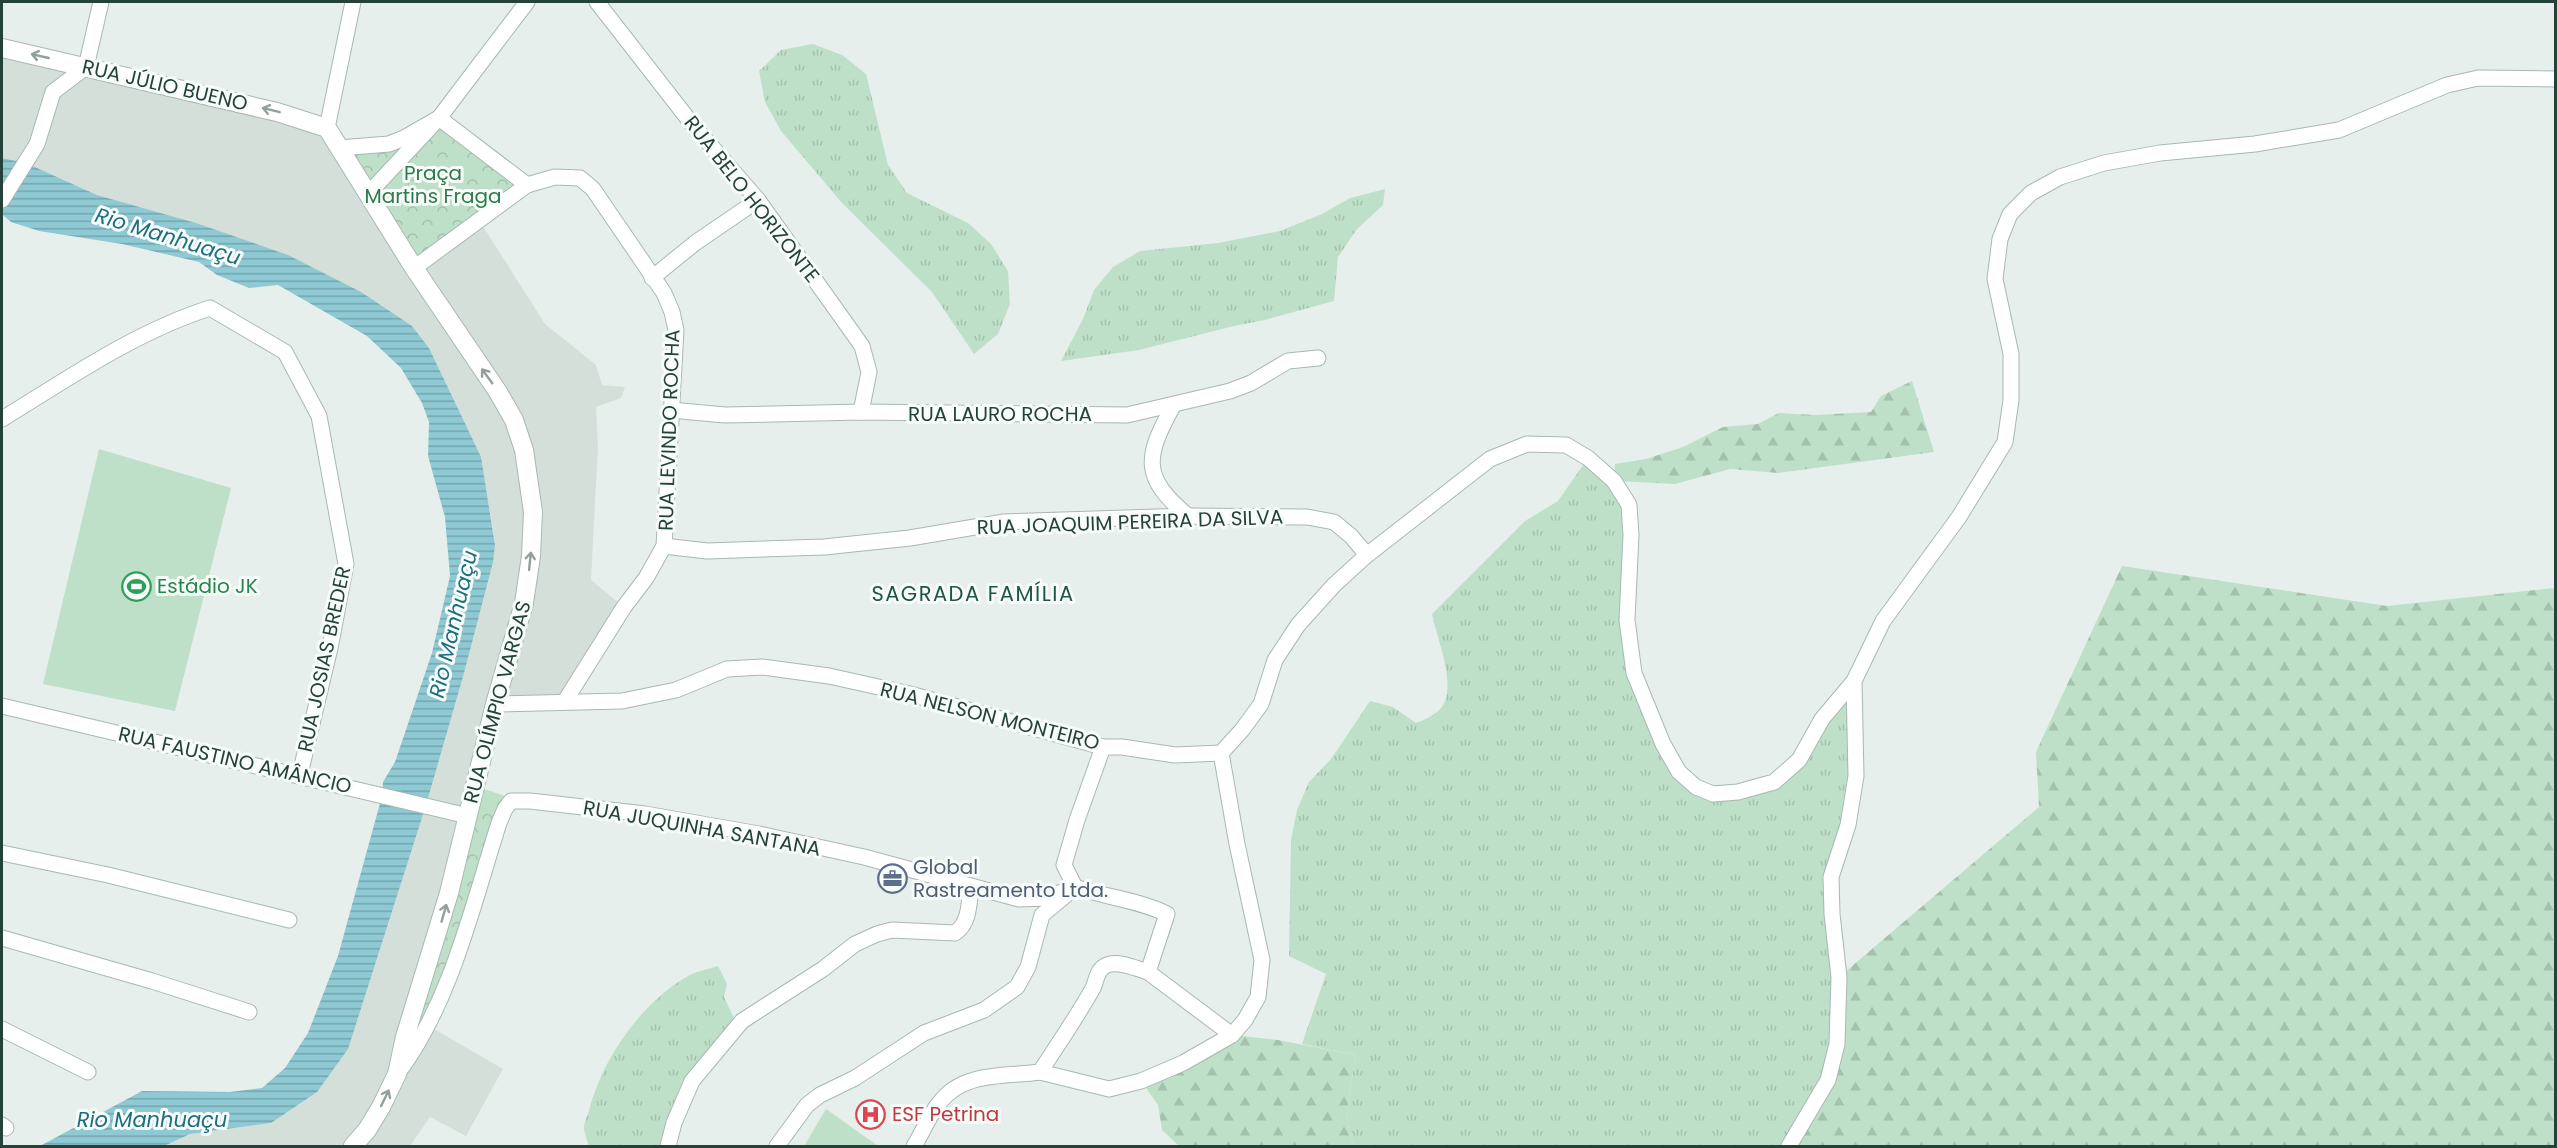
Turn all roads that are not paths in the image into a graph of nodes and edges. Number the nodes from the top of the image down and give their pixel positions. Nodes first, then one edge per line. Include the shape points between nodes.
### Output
1 (101, 2) edge
2 (353, 2) edge
3 (527, 2) edge
4 (597, 2) edge
5 (2, 48) edge
6 (86, 67) junction
7 (2556, 79) edge
8 (439, 118) junction
9 (327, 128) junction
10 (339, 148) junction
11 (527, 186) junction
12 (368, 194) junction
13 (2, 200) edge
14 (758, 200) junction
15 (414, 268) junction
16 (652, 278) junction
17 (1318, 358) dead end
18 (1173, 406) junction
19 (671, 410) junction
20 (861, 412) junction
21 (2, 418) edge
22 (1188, 516) junction
23 (664, 546) junction
24 (1367, 555) junction
25 (1854, 681) junction
26 (565, 701) junction
27 (495, 704) junction
28 (2, 706) edge
29 (1103, 747) junction
30 (1221, 753) junction
31 (300, 774) junction
32 (468, 816) junction
33 (2, 853) edge
34 (970, 886) junction
35 (1075, 887) junction
36 (289, 920) dead end
37 (2, 938) edge
38 (1148, 972) junction
39 (249, 1012) dead end
40 (2, 1029) edge
41 (1232, 1035) junction
42 (88, 1072) dead end
43 (1040, 1072) junction
44 (397, 1074) junction
45 (915, 1145) edge
46 (353, 1146) edge
47 (668, 1146) edge
48 (777, 1146) edge
49 (1789, 1146) edge

1 - 6 street
2 - 9 street
3 - 8 street
4 - 14 street, RUA BELO HORIZONTE via 692,124
6 -> 5 street, RUA JÚLIO BUENO
9 -> 6 street, RUA JÚLIO BUENO via 277,112
6 - 13 street via 53,92 38,144
7 - 25 street via 2478,78 2447,84 2339,130 2104,163 2060,177 2031,193 2010,214 2000,239 1995,279 2011,354 2011,400 2005,442 1959,517 1883,621
8 - 10 street via 389,144
8 - 11 street
8 - 12 street
9 - 10 street, RUA OLÍMPIO VARGAS
10 - 12 street, RUA OLÍMPIO VARGAS
11 - 15 street
11 - 16 street, RUA LEVINDO ROCHA via 555,177 580,178 593,189
12 - 15 street, RUA OLÍMPIO VARGAS
14 - 16 street
14 - 20 street, RUA BELO HORIZONTE via 862,346 869,372
27 -> 15 street, RUA OLÍMPIO VARGAS via 524,603 530,566 533,512 524,450 514,420 498,392
16 - 19 street, RUA LEVINDO ROCHA via 664,293 676,330
17 - 18 street, RUA LAURO ROCHA via 1288,360 1230,392
18 - 20 street, RUA LAURO ROCHA via 1127,416
18 - 22 street via 1156,437 1152,460 1167,498
19 - 20 street, RUA LAURO ROCHA via 725,415
19 - 23 street, RUA LEVINDO ROCHA
21 - 31 street, RUA JOSIAS BREDER via 78,370 184,316 210,308 285,352 319,416 346,564
22 - 23 street, RUA JOAQUIM PEREIRA DA SILVA via 1004,522 824,547 707,551
22 - 24 street, RUA JOAQUIM PEREIRA DA SILVA via 1307,517 1334,522
23 - 26 street, RUA LEVINDO ROCHA
24 - 25 street via 1490,459 1527,444 1566,445 1614,481 1629,505 1627,620 1634,673 1668,754 1679,772 1696,787 1713,794 1774,782 1799,760 1822,719
24 - 30 street via 1298,625 1275,660 1261,704
25 - 49 street via 1856,776 1848,825 1831,877 1839,977 1837,1044 1828,1080
26 - 27 street, RUA NELSON MONTEIRO
26 - 29 street, RUA NELSON MONTEIRO via 622,701 676,690 727,669 762,668 829,676 910,694
27 - 32 street, RUA OLÍMPIO VARGAS
28 - 31 street, RUA FAUSTINO AMÂNCIO
29 - 30 street, RUA NELSON MONTEIRO via 1175,755
29 - 35 street via 1064,865
30 - 41 street via 1262,960 1258,997
31 - 32 street, RUA FAUSTINO AMÂNCIO
44 -> 32 street, RUA OLÍMPIO VARGAS
33 - 36 street
34 - 35 street, RUA JUQUINHA SANTANA via 1019,899 1046,898
34 - 44 street, RUA JUQUINHA SANTANA via 864,857 747,832 645,814 511,801 499,823 429,1026
34 - 47 street via 968,913 962,928 955,933 892,930 877,934 855,944 736,1025 692,1081
35 - 38 street via 1167,914
35 - 48 street via 1042,915 1028,967 1017,987 984,1010 924,1033 855,1078 820,1095 807,1105
37 - 39 street
38 - 41 street
38 - 43 street via 1113,963 1104,966
40 - 42 street
41 - 43 street via 1183,1064 1109,1089
43 - 45 street via 984,1077 959,1084 940,1101
46 -> 44 street, RUA OLÍMPIO VARGAS via 377,1114

